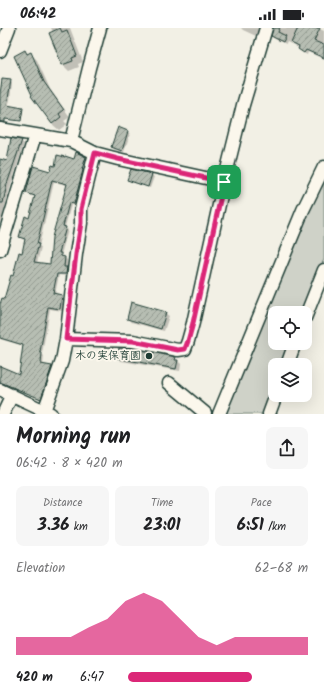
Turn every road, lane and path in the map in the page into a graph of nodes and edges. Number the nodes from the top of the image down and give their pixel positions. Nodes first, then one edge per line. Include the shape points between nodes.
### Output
1 (9, 28) edge
2 (100, 28) edge
3 (266, 28) edge
4 (0, 51) edge
5 (0, 129) edge
6 (36, 135) junction
7 (70, 141) junction
8 (95, 153) junction
9 (324, 166) edge
10 (224, 182) junction
11 (0, 250) edge
12 (324, 270) edge
13 (310, 306) edge
14 (66, 339) junction
15 (169, 383) dead end
16 (0, 390) edge
17 (12, 395) junction
18 (273, 402) edge
19 (47, 412) edge
20 (4, 414) edge
21 (204, 414) edge
22 (219, 414) edge
23 (269, 414) edge

1 - 4 street
2 - 7 street
3 - 10 street
5 - 6 street
6 - 7 street
6 - 11 street
7 - 8 street
8 - 10 street
8 - 14 street via 81,209
9 - 22 street via 303,210
10 - 14 street via 185,349 178,350 133,341
12 - 13 street
14 - 19 street
15 - 21 street
16 - 17 street
17 - 19 street
17 - 20 street
18 - 23 street

